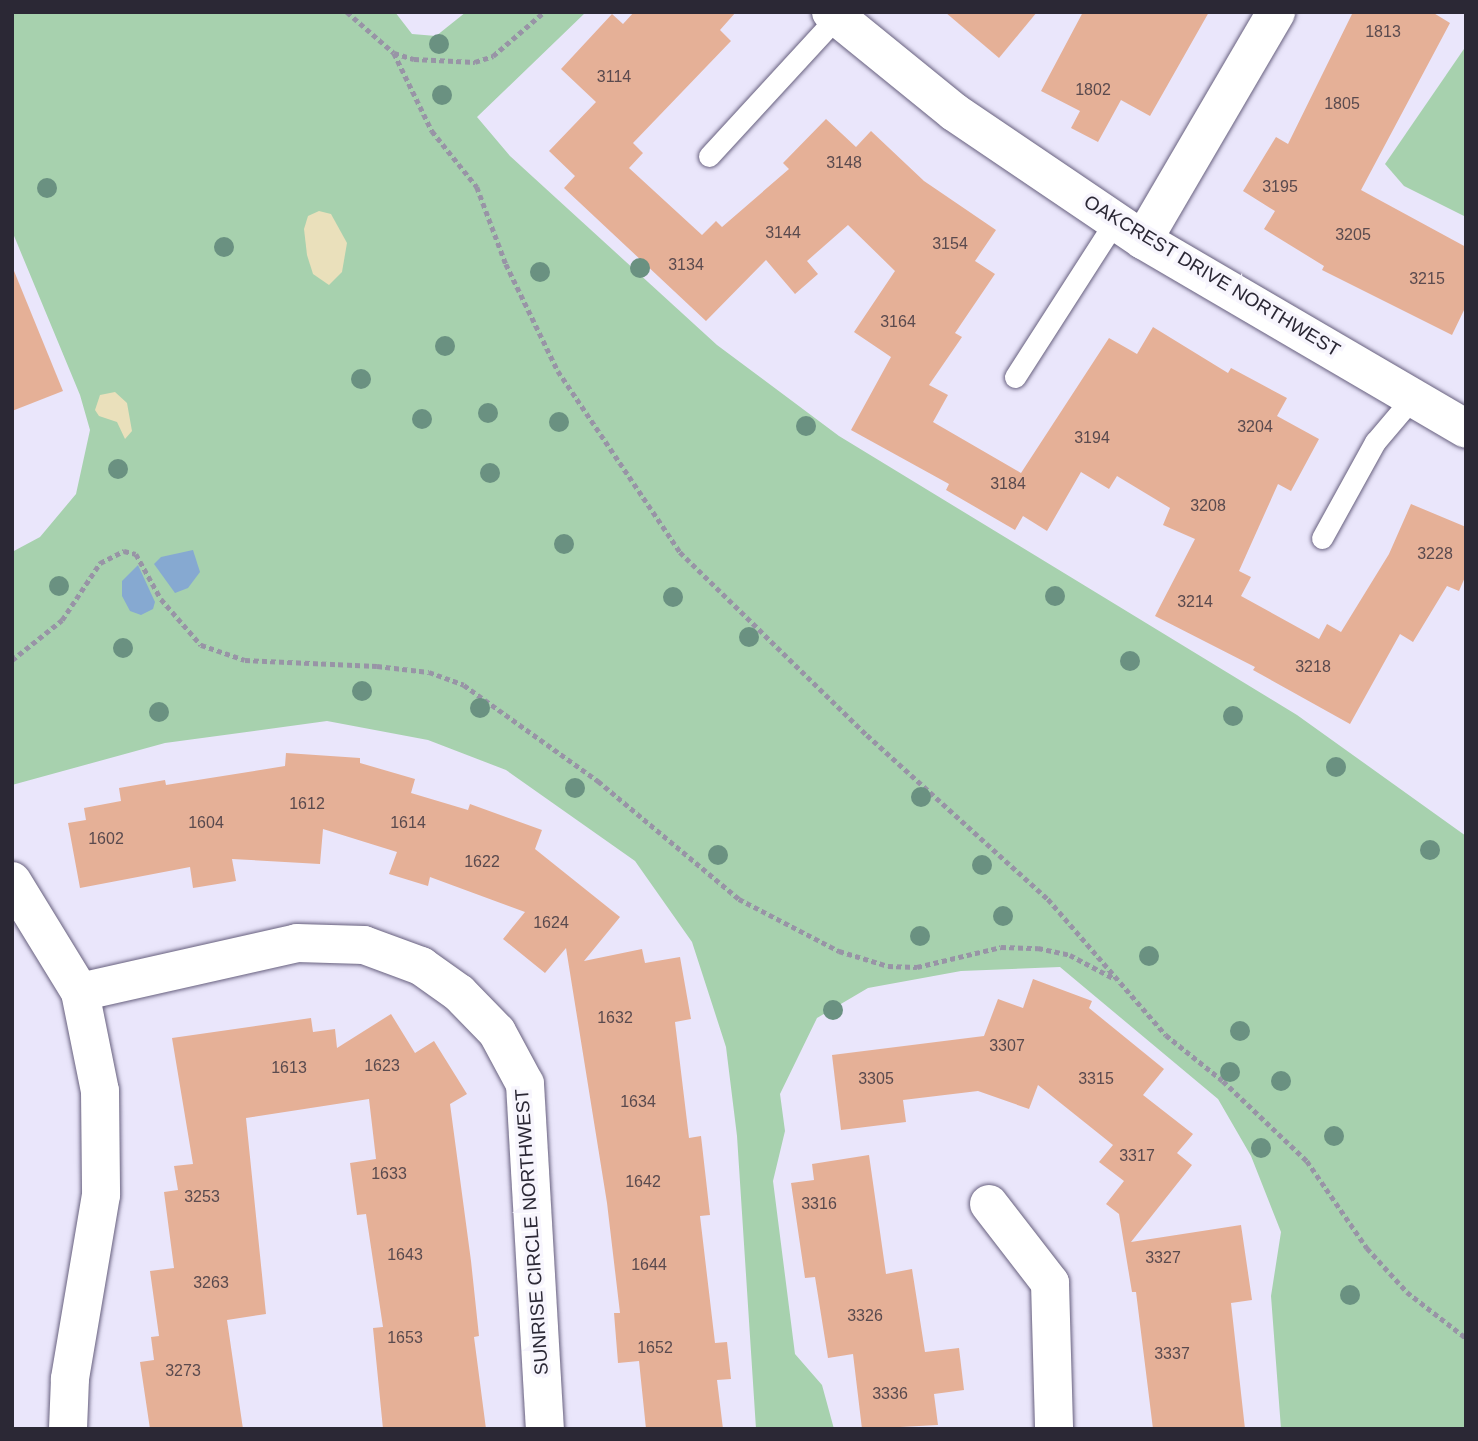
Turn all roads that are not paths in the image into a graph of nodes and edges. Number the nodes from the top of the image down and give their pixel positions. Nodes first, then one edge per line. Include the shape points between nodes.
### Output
1 (1276, 12) edge
2 (834, 15) edge
3 (709, 156) dead end
4 (1129, 230) junction
5 (1015, 377) dead end
6 (1414, 396) junction
7 (1466, 429) edge
8 (1322, 538) dead end
9 (12, 881) edge
10 (80, 992) junction
11 (989, 1204) dead end
12 (68, 1429) edge
13 (545, 1429) edge
14 (1054, 1429) edge

1 - 4 street
2 - 3 lane
2 - 4 street, OAKCREST DRIVE NORTHWEST via 954,112
4 - 5 lane
4 - 6 street, OAKCREST DRIVE NORTHWEST
6 - 7 street, OAKCREST DRIVE NORTHWEST
6 - 8 lane via 1375,442
9 - 10 street
10 - 12 street via 100,1091 101,1195 70,1379
10 - 13 street, SUNRISE CIRCLE NORTHWEST via 298,943 364,945 421,966 459,993 497,1032 525,1084
11 - 14 street via 1050,1283

